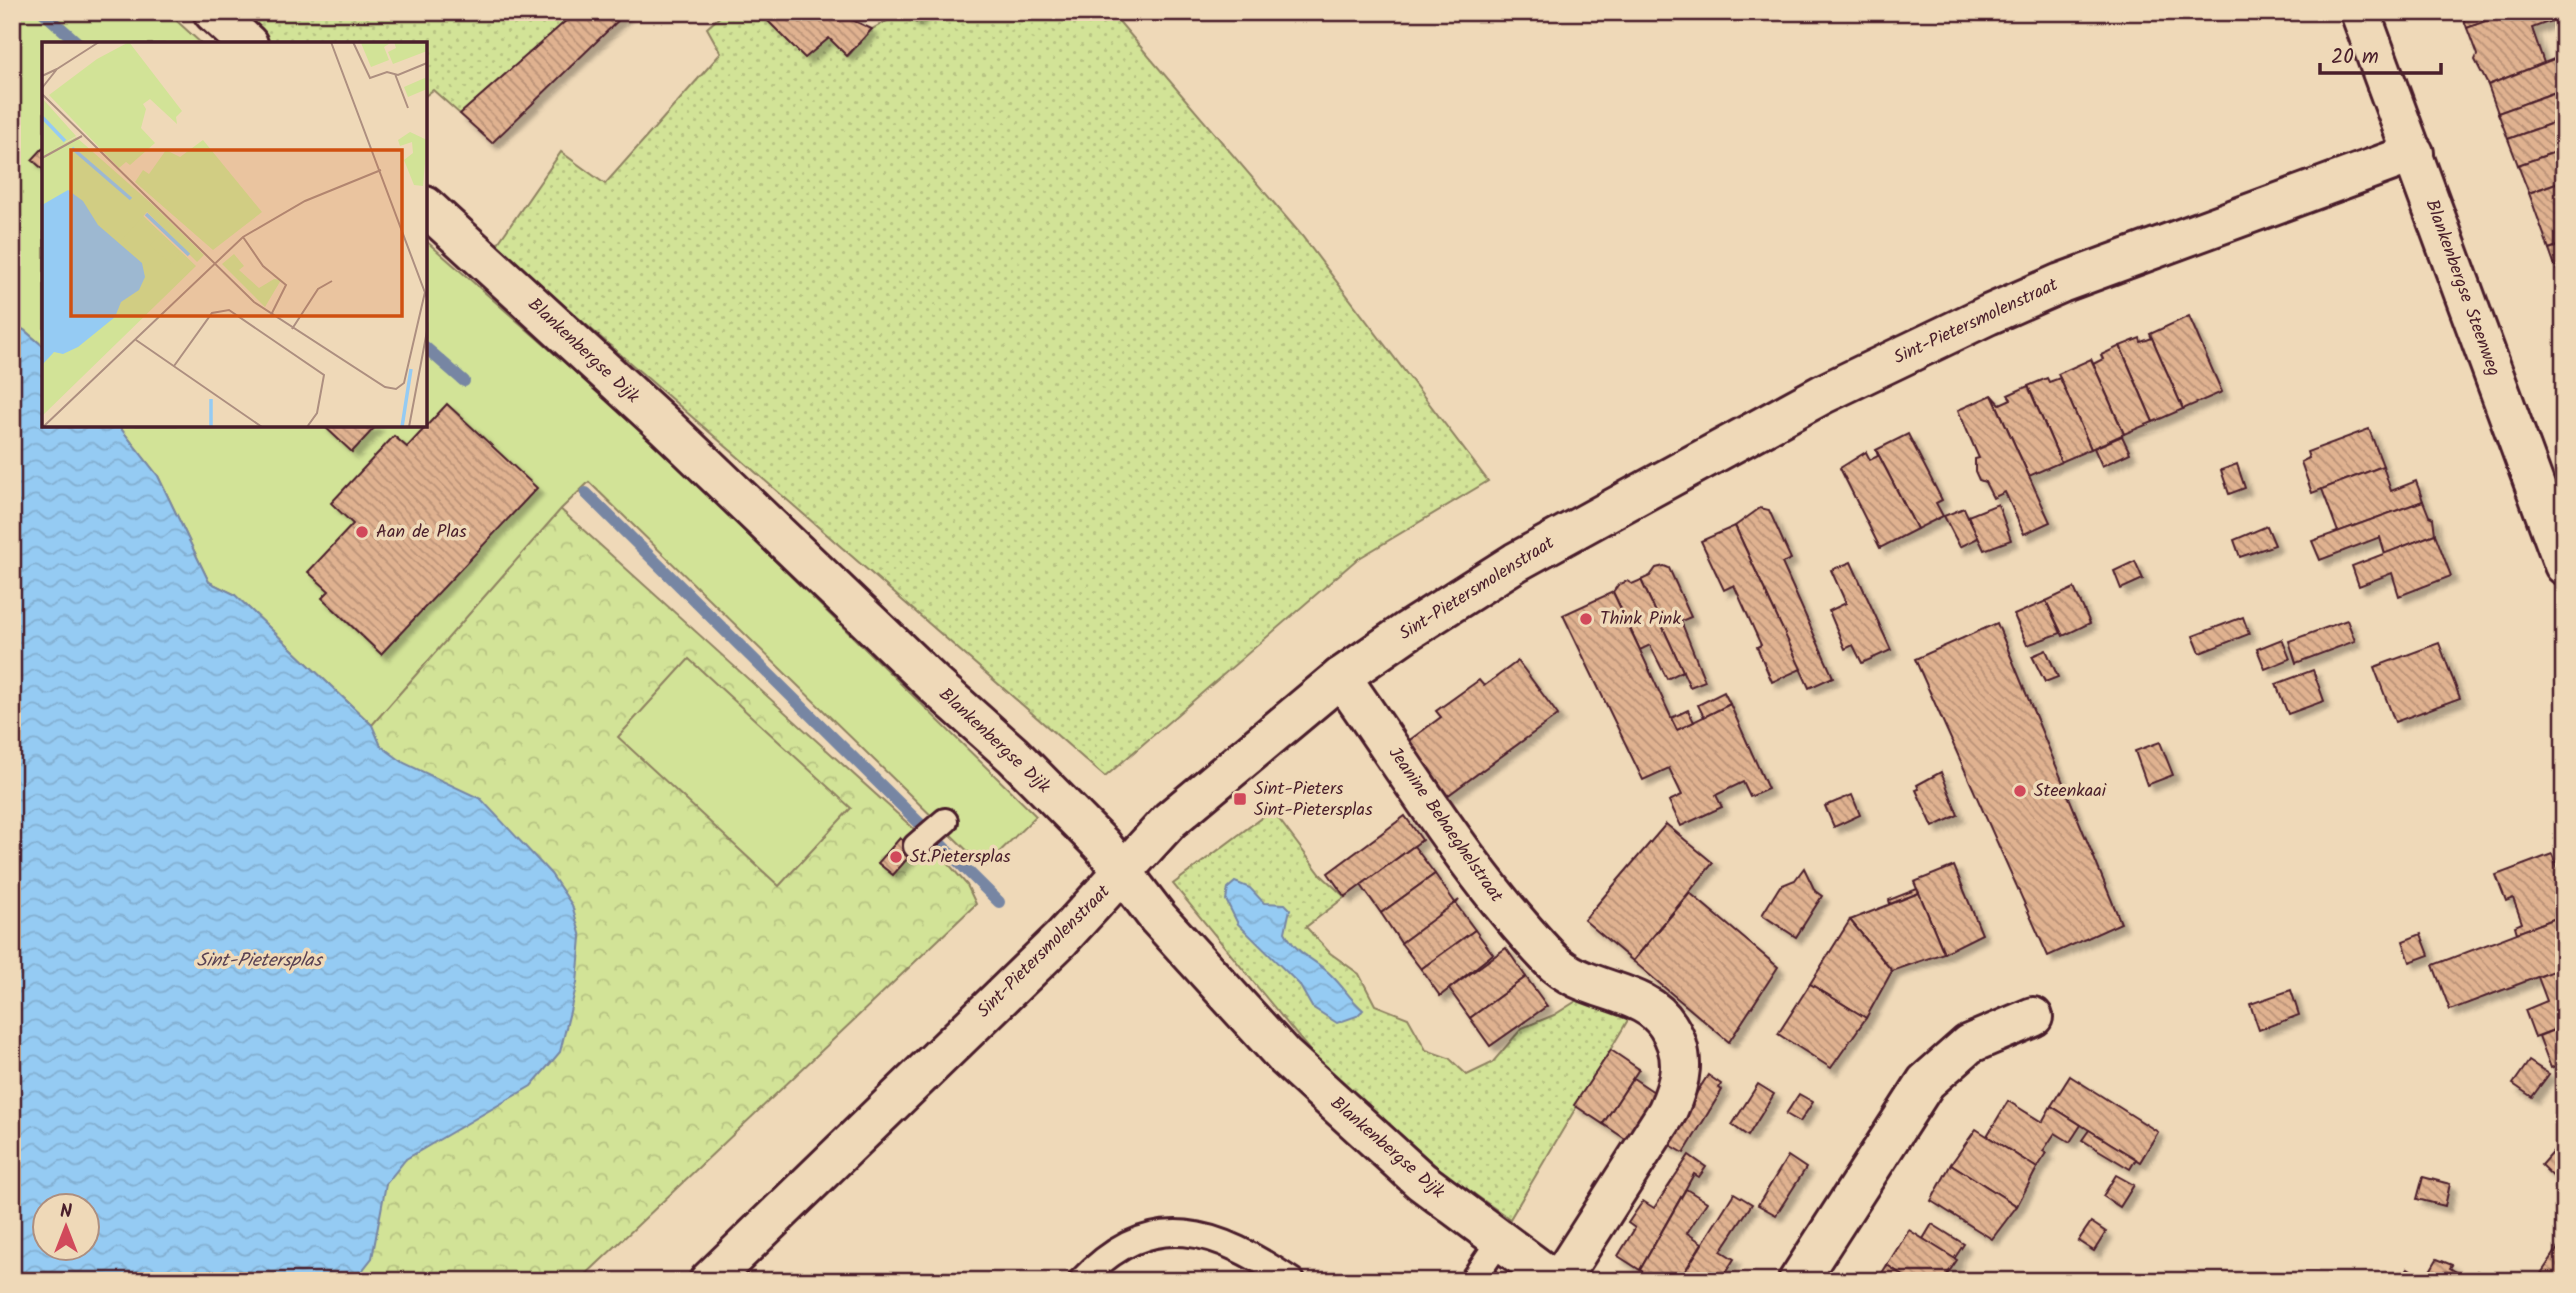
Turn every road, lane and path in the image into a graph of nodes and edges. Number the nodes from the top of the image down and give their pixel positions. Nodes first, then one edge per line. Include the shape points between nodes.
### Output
1 (213, 12) edge
2 (2360, 12) edge
3 (245, 42) edge
4 (2414, 153) junction
5 (427, 208) edge
6 (2564, 565) edge
7 (1341, 677) junction
8 (1123, 872) junction
9 (2033, 1017) dead end
10 (1500, 1240) junction
11 (709, 1281) edge
12 (1081, 1281) edge
13 (1292, 1281) edge
14 (1472, 1281) edge
15 (1557, 1281) edge
16 (1798, 1281) edge

1 - 3 street
2 - 4 street, Blankenbergse Steenweg
4 - 6 street, Blankenbergse Steenweg
4 - 7 street, Sint-Pietersmolenstraat via 2061,283 1823,394 1516,562
5 - 8 street, Blankenbergse Dijk via 1013,755
7 - 8 street, Sint-Pietersmolenstraat via 1170,820
7 - 15 street, Jeanine Behaeghelstraat via 1498,902 1572,977 1634,998 1654,1010 1668,1025 1678,1047 1679,1086 1667,1112
8 - 10 street, Blankenbergse Dijk via 1158,918 1284,1056 1421,1181
8 - 11 street, Sint-Pietersmolenstraat via 1061,939
9 - 16 street via 1969,1044 1926,1082
10 - 14 lane
10 - 15 street, Blankenbergse Dijk
12 - 13 lane via 1095,1265 1132,1243 1179,1233 1230,1243

